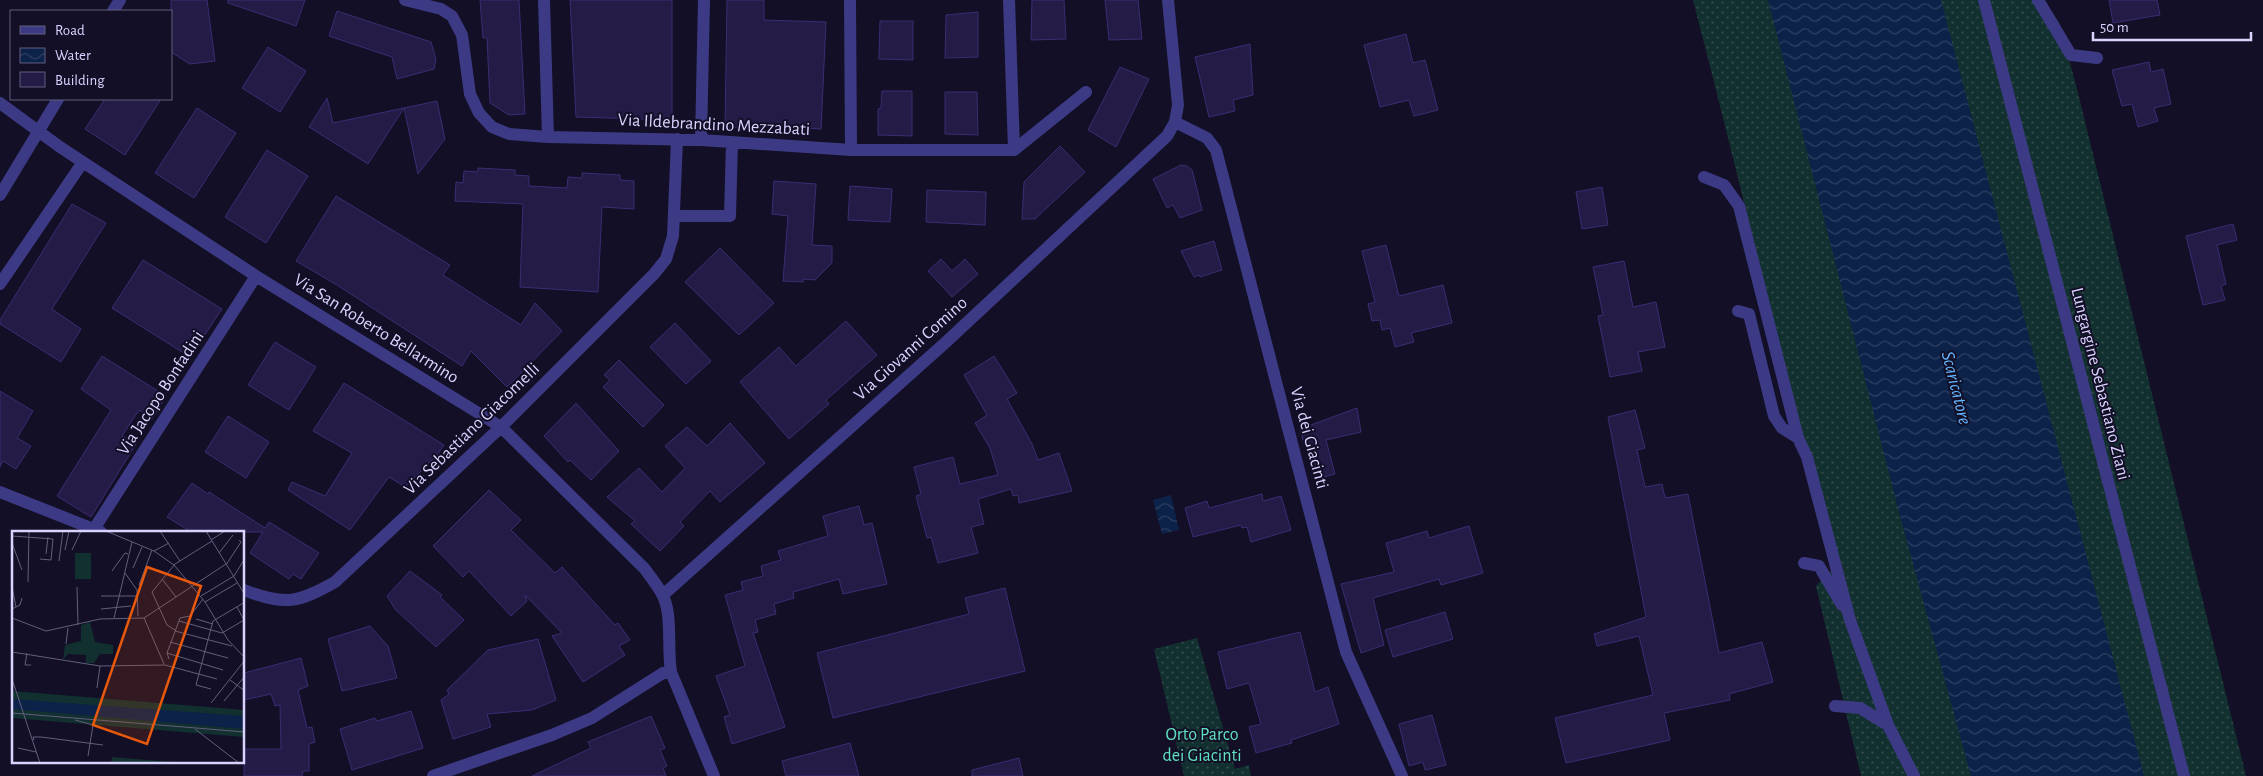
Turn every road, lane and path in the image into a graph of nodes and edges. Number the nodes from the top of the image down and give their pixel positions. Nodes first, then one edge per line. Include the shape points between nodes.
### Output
1 (405, 0) edge
2 (544, 0) edge
3 (704, 0) edge
4 (850, 0) edge
5 (1009, 0) edge
6 (1168, 0) edge
7 (1984, 0) edge
8 (2038, 0) edge
9 (2097, 58) dead end
10 (1086, 92) dead end
11 (57, 100) edge
12 (0, 102) edge
13 (1175, 122) junction
14 (37, 131) junction
15 (548, 137) junction
16 (677, 139) junction
17 (701, 140) junction
18 (732, 142) junction
19 (851, 150) junction
20 (1014, 150) junction
21 (84, 162) junction
22 (1704, 177) dead end
23 (0, 195) edge
24 (675, 216) junction
25 (256, 276) junction
26 (0, 284) edge
27 (1738, 311) dead end
28 (501, 427) junction
29 (1798, 438) junction
30 (0, 492) edge
31 (98, 531) edge
32 (1804, 563) dead end
33 (245, 590) edge
34 (663, 595) junction
35 (1850, 620) junction
36 (671, 672) junction
37 (1835, 706) dead end
38 (1888, 725) junction
39 (433, 776) edge
40 (714, 776) edge
41 (1402, 776) edge
42 (1914, 776) edge
43 (2184, 776) edge

1 - 15 street, Via Ildebrandino Mezzabati via 441,9 458,24 470,94 479,113 492,127 508,134
2 - 15 street
3 - 17 street
4 - 19 street
5 - 20 street
6 - 13 street via 1178,105
7 - 43 street, Lungargine Sebastiano Ziani
8 - 9 street via 2071,55
10 - 20 street
11 - 14 street
12 - 14 street, Via San Roberto Bellarmino
13 - 34 street, Via Giovanni Comino via 1167,136 952,336
13 - 41 street, Via dei Giacinti via 1207,138 1216,150 1346,652
14 - 21 street, Via San Roberto Bellarmino
14 - 23 street
15 - 16 street, Via Ildebrandino Mezzabati
16 - 17 street, Via Ildebrandino Mezzabati
16 - 24 street, Via Sebastiano Giacomelli
17 - 18 street, Via Ildebrandino Mezzabati
18 - 19 street, Via Ildebrandino Mezzabati
18 - 24 street via 730,216
19 - 20 street, Via Ildebrandino Mezzabati
21 - 25 street, Via San Roberto Bellarmino
21 - 26 street
22 - 29 street via 1724,185 1739,206
24 - 28 street, Via Sebastiano Giacomelli via 666,259 654,274
25 - 28 street, Via San Roberto Bellarmino
25 - 31 street, Via Jacopo Bonfadini
27 - 29 street via 1749,314 1768,415
28 - 33 street, Via Sebastiano Giacomelli via 335,582 292,601 268,599
28 - 34 street, Via San Roberto Bellarmino via 644,568
29 - 35 street via 1808,457
30 - 31 street
32 - 35 street via 1819,566
34 - 36 street
35 - 38 street
36 - 39 street via 663,673 592,718
36 - 40 street
37 - 38 street via 1860,708
38 - 42 street

